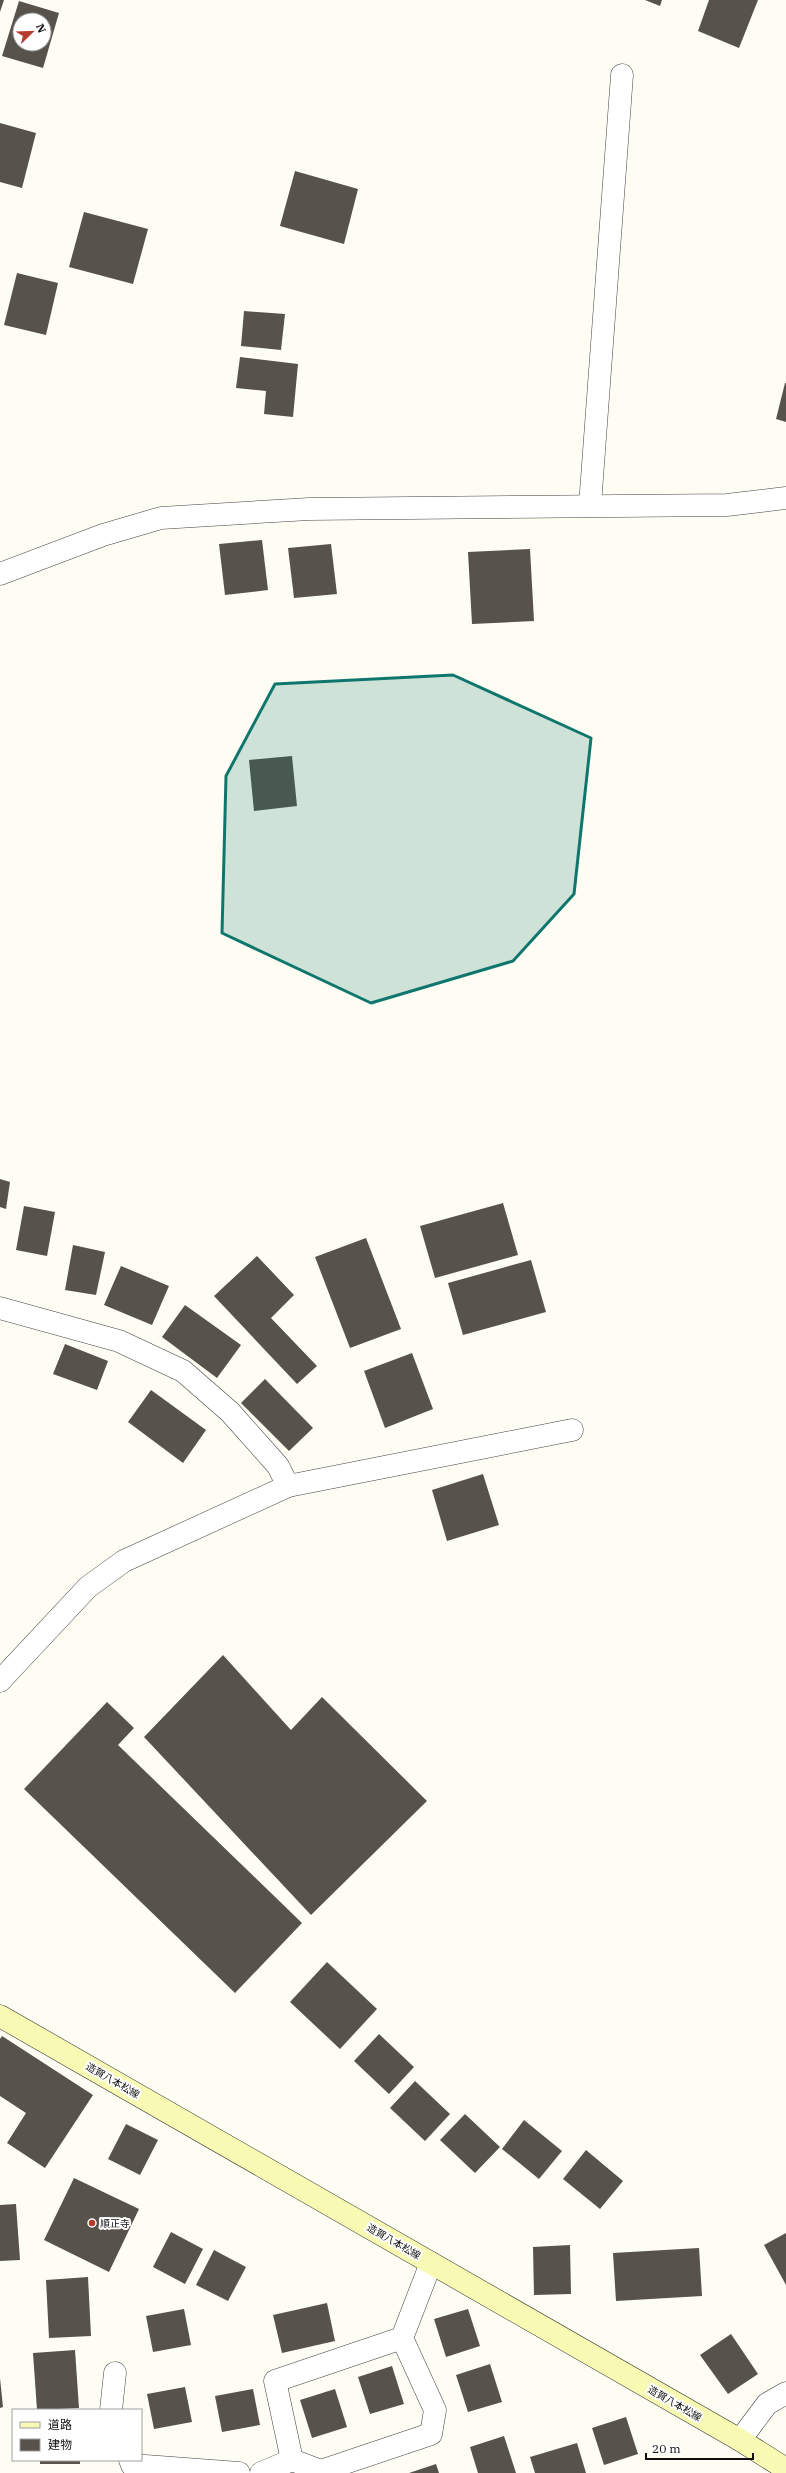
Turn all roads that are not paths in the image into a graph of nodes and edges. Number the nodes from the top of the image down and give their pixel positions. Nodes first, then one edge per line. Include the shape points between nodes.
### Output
1 (622, 75) dead end
2 (786, 498) edge
3 (590, 505) junction
4 (0, 574) edge
5 (0, 1308) edge
6 (572, 1430) dead end
7 (288, 1486) junction
8 (0, 1681) edge
9 (0, 2016) edge
10 (431, 2263) junction
11 (402, 2338) junction
12 (115, 2373) dead end
13 (786, 2393) edge
14 (111, 2409) edge
15 (740, 2440) junction
16 (292, 2460) junction
17 (130, 2461) edge
18 (786, 2469) edge
19 (239, 2473) edge
20 (261, 2473) edge

1 - 3 street
2 - 3 street via 727,505
3 - 4 street via 309,509 161,518 103,535
5 - 7 street via 119,1341 182,1371 230,1412 278,1466
6 - 7 street
7 - 8 street via 124,1561 88,1587
9 - 10 main road, 造賀八本松線
10 - 11 street
10 - 15 main road, 造賀八本松線
11 - 16 street via 275,2381
11 - 16 street via 435,2410 431,2434 321,2471
12 - 14 street
13 - 15 street via 767,2404
15 - 18 main road, 造賀八本松線
16 - 20 street
17 - 19 street via 132,2465

